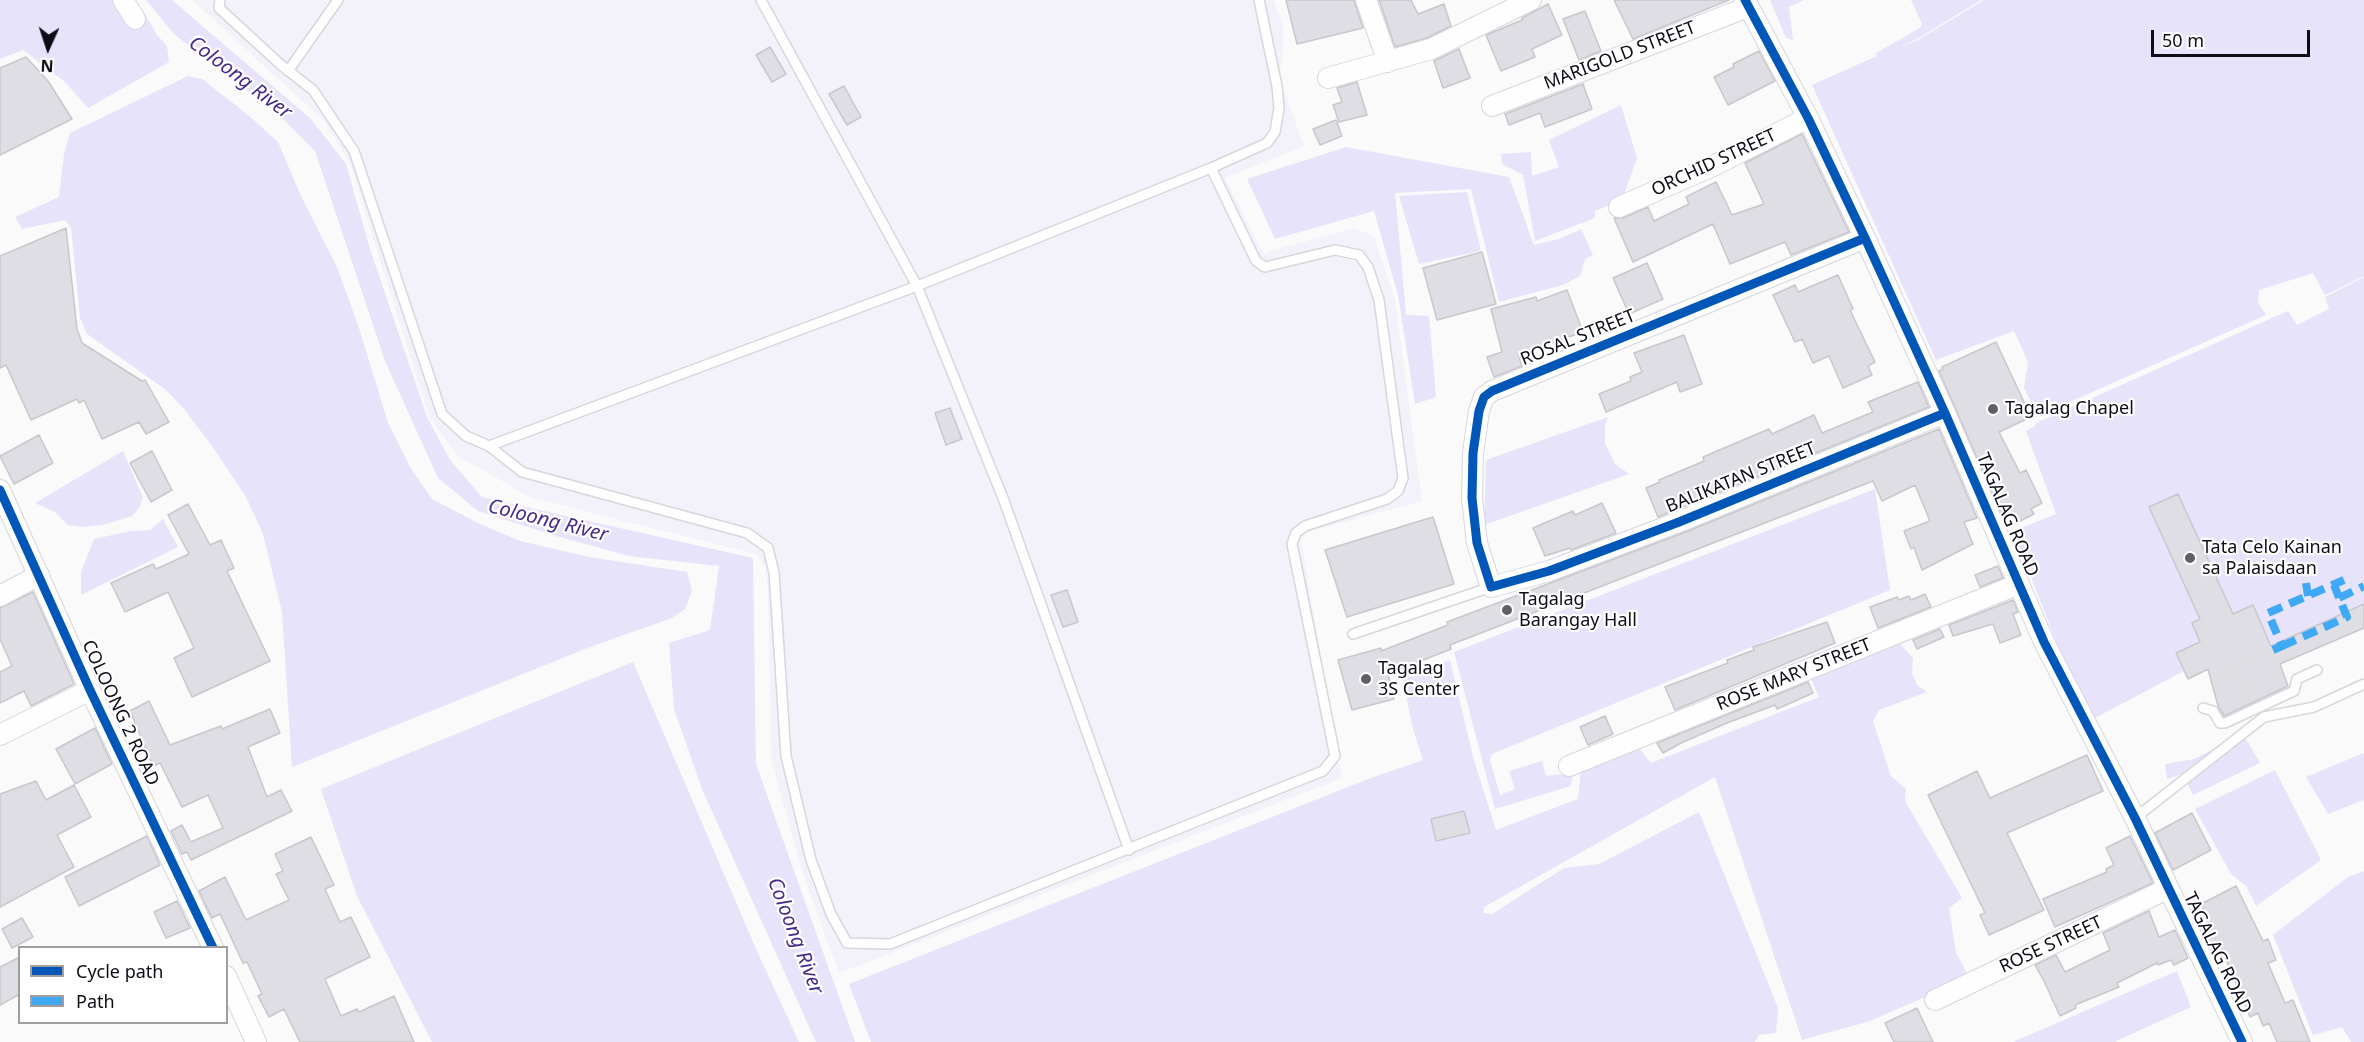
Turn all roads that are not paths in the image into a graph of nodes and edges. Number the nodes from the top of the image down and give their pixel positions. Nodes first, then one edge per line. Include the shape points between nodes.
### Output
1 (123, 0) edge
2 (220, 0) edge
3 (338, 0) edge
4 (761, 0) edge
5 (1259, 0) edge
6 (1366, 0) edge
7 (1531, 0) edge
8 (1747, 3) edge
9 (135, 19) dead end
10 (1388, 62) junction
11 (288, 71) junction
12 (1329, 78) dead end
13 (1492, 106) dead end
14 (1808, 118) junction
15 (1211, 168) junction
16 (1619, 207) dead end
17 (1865, 238) junction
18 (917, 286) junction
19 (1945, 413) junction
20 (489, 446) junction
21 (0, 490) edge
22 (39, 575) junction
23 (2019, 584) junction
24 (1491, 587) junction
25 (0, 596) edge
26 (1353, 634) dead end
27 (2317, 670) dead end
28 (2364, 684) edge
29 (90, 690) junction
30 (2203, 708) dead end
31 (0, 735) edge
32 (1569, 766) dead end
33 (2135, 819) junction
34 (1129, 850) junction
35 (2168, 889) junction
36 (212, 946) edge
37 (228, 980) edge
38 (1935, 1000) dead end
39 (256, 1042) edge
40 (2242, 1042) edge

1 - 9 street
2 - 11 lane via 219,8
3 - 11 lane
4 - 18 lane
5 - 15 lane via 1277,86 1275,132 1267,143
6 - 10 street
7 - 10 street via 1431,49
8 - 13 street, MARIGOLD STREET
8 - 14 street, TAGALAG ROAD
10 - 12 street
11 - 20 lane via 313,90 354,151 442,414 466,436
14 - 16 street, ORCHID STREET
14 - 17 street, TAGALAG ROAD
15 - 18 lane
15 - 34 lane via 1256,261 1265,267 1335,250 1359,255 1368,267 1380,300 1403,478 1398,491 1387,499 1305,526 1296,533 1292,544 1335,756 1323,771
17 - 19 street, TAGALAG ROAD
17 - 24 street, ROSAL STREET via 1484,397 1473,453 1472,498 1477,543
18 - 20 lane
18 - 34 lane via 1003,498
19 - 23 street, TAGALAG ROAD
19 - 24 street, BALIKATAN STREET via 1679,522 1549,571
20 - 34 lane via 522,472 747,533 768,548 774,573 786,756 811,860 831,914 847,943 890,944
21 - 22 street, COLOONG 2 ROAD
22 - 25 street
22 - 29 street, COLOONG 2 ROAD
23 - 32 street, ROSE MARY STREET
23 - 33 street, TAGALAG ROAD via 2044,642
24 - 26 lane
27 - 30 lane via 2297,680 2294,691 2225,723 2220,723 2213,711
28 - 33 lane via 2314,707 2264,717
29 - 31 street
29 - 36 street, COLOONG 2 ROAD
33 - 35 street, TAGALAG ROAD
35 - 38 street, ROSE STREET
35 - 40 street, TAGALAG ROAD
37 - 39 street

